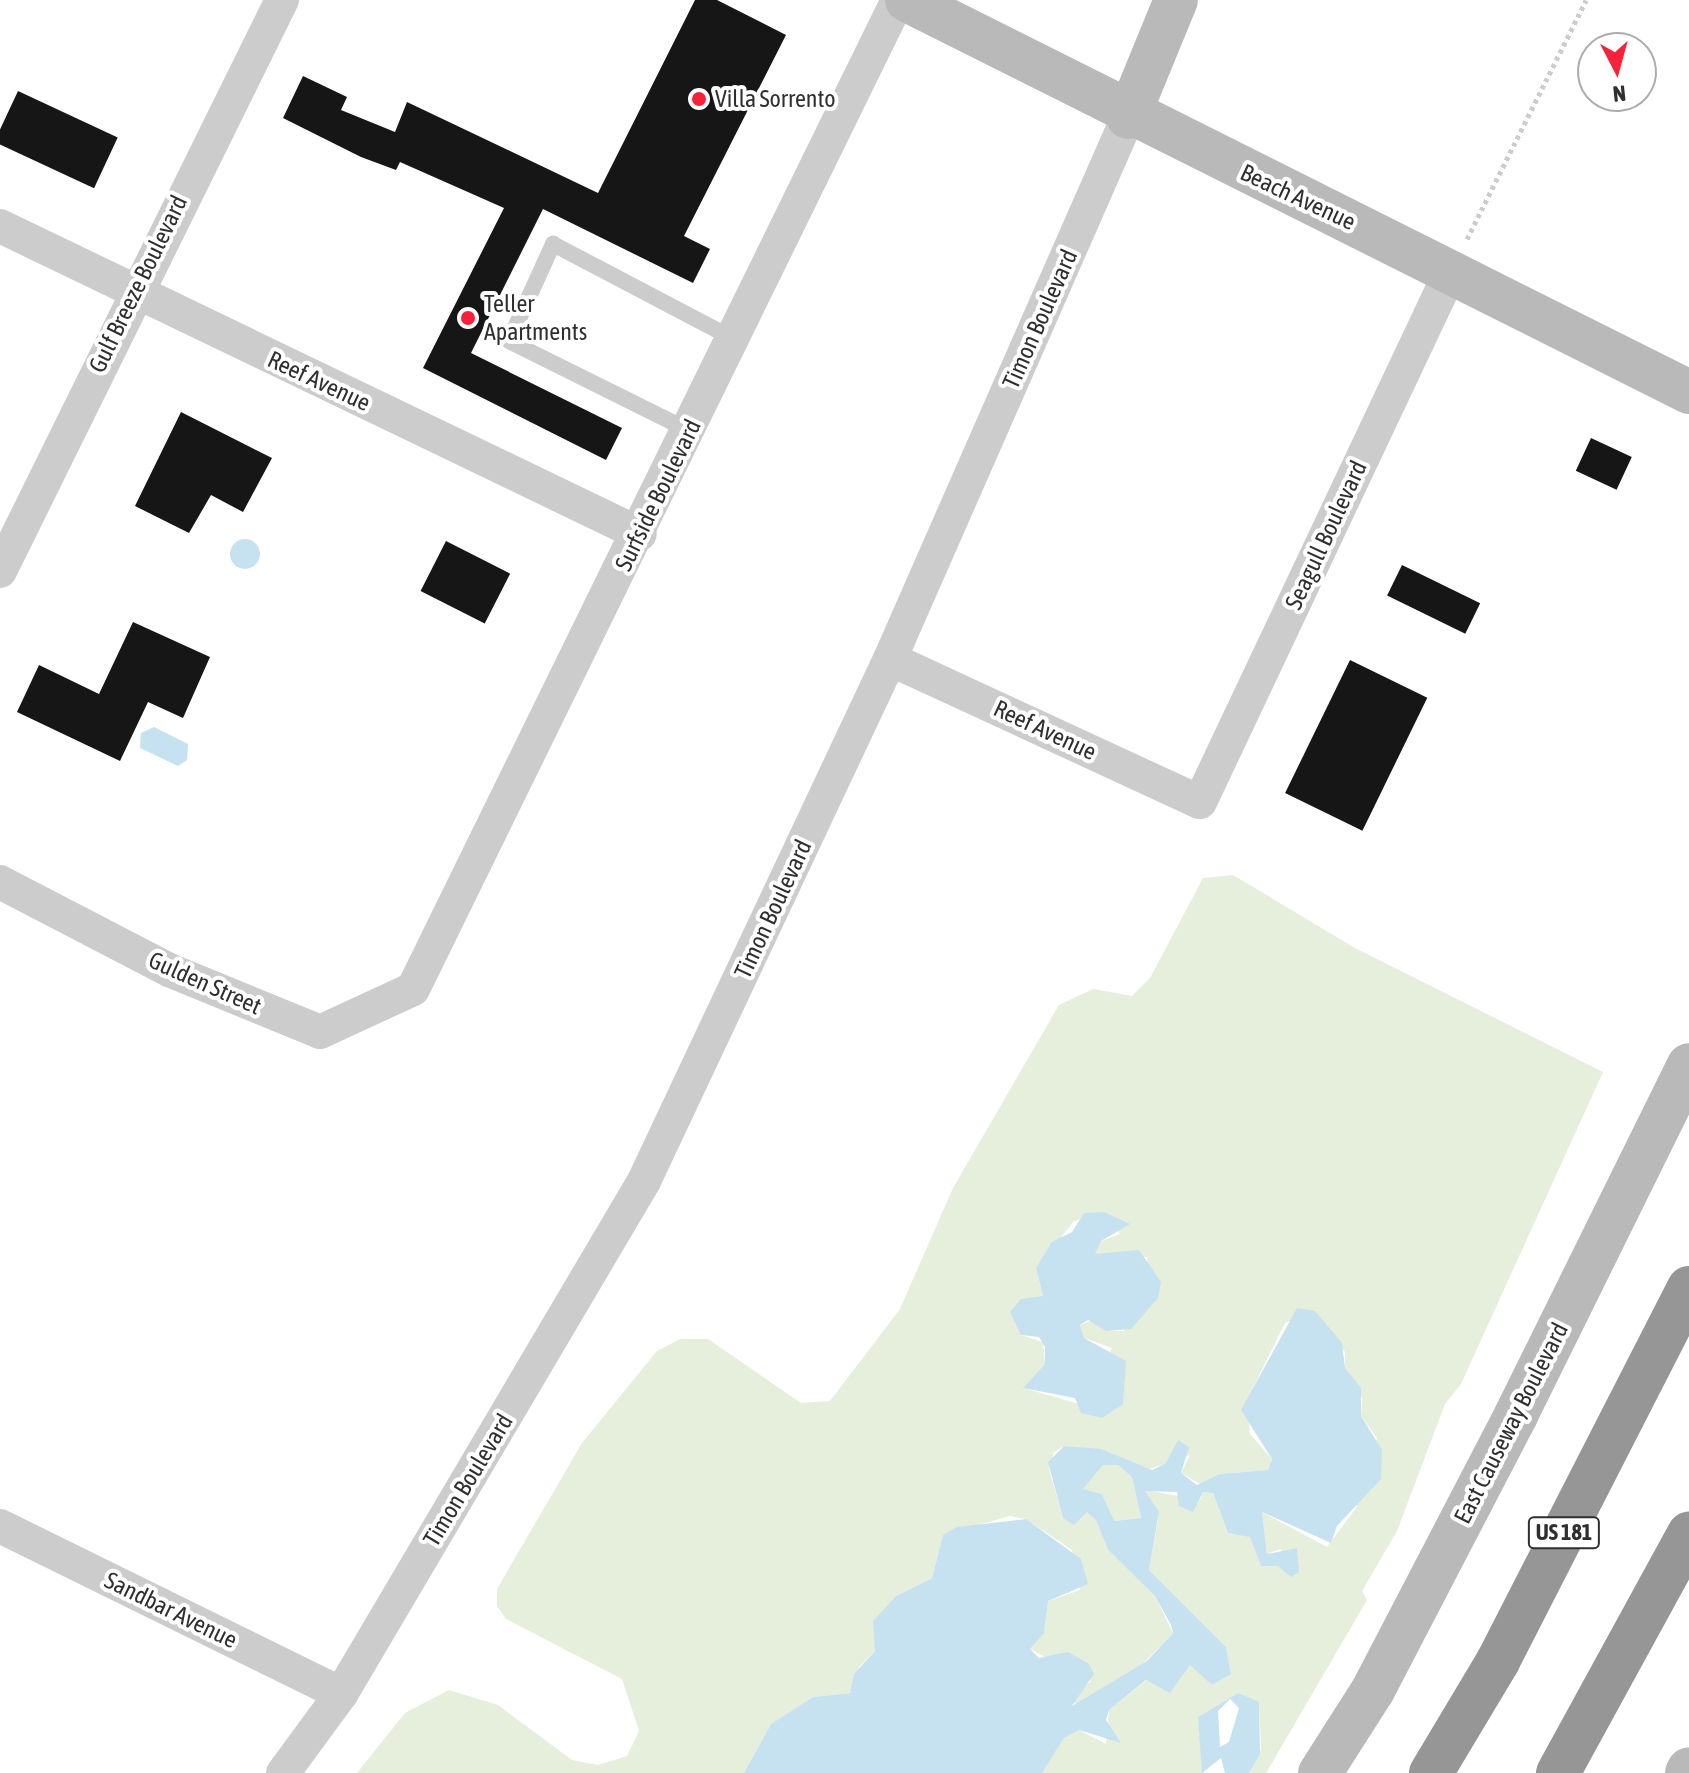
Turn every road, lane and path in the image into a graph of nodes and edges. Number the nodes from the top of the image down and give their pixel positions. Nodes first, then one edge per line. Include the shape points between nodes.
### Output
1 (282, 0) edge
2 (898, 0) edge
3 (907, 0) edge
4 (1176, 0) edge
5 (1586, 0) edge
6 (1128, 117) junction
7 (0, 226) edge
8 (1452, 269) junction
9 (132, 292) junction
10 (734, 339) junction
11 (1689, 392) edge
12 (690, 431) junction
13 (640, 534) junction
14 (0, 571) edge
15 (890, 659) junction
16 (1200, 802) joint
17 (0, 882) edge
18 (413, 989) joint
19 (1689, 1065) edge
20 (1689, 1288) edge
21 (0, 1526) edge
22 (1689, 1534) edge
23 (341, 1694) junction
24 (283, 1773) edge
25 (1320, 1773) edge
26 (1431, 1773) edge
27 (1558, 1773) edge

1 - 9 street, Gulf Breeze Boulevard
2 - 10 street, Surfside Boulevard
3 - 6 street, Beach Avenue
4 - 6 street, Timon Boulevard
5 - 8 path
6 - 8 street, Beach Avenue
6 - 15 street, Timon Boulevard
7 - 9 street, Reef Avenue
8 - 11 street, Beach Avenue
8 - 16 street, Seagull Boulevard
9 - 13 street, Reef Avenue
9 - 14 street, Gulf Breeze Boulevard
10 - 12 street, Surfside Boulevard
10 - 12 lane via 553,244 509,341
12 - 13 street, Surfside Boulevard
13 - 18 street, Surfside Boulevard
15 - 16 street, Reef Avenue
15 - 23 street, Timon Boulevard via 644,1181
17 - 18 street, Gulden Street via 169,970 320,1032
19 - 25 street, East Causeway Boulevard via 1373,1690
20 - 26 highway, US 181 via 1498,1661
21 - 23 street, Sandbar Avenue
22 - 27 highway
23 - 24 street, Timon Boulevard

